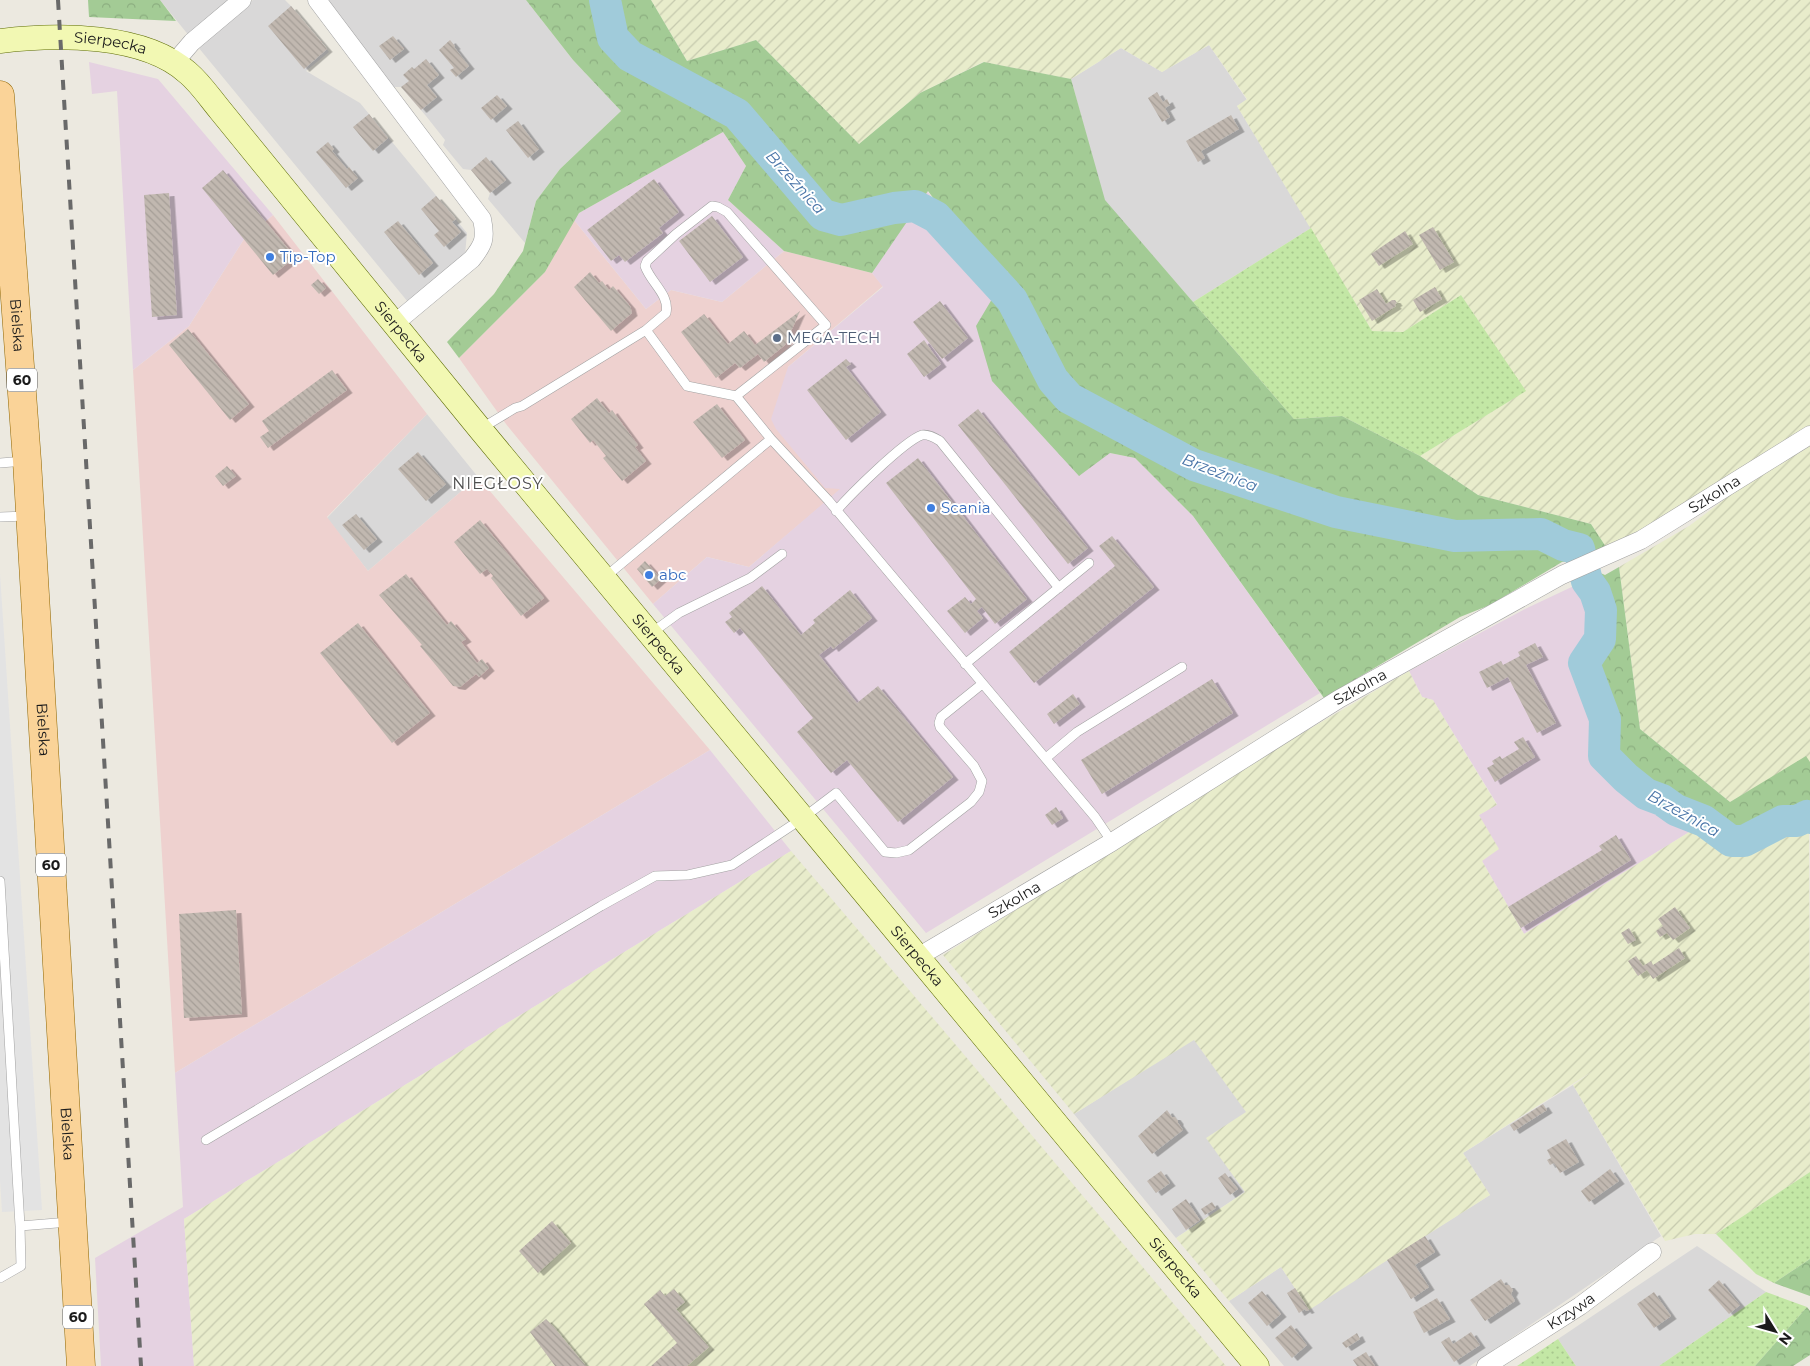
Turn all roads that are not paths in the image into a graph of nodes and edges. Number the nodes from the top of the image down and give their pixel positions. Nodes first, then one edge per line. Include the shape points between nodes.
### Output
1 (242, 0) edge
2 (316, 0) edge
3 (0, 41) edge
4 (174, 63) junction
5 (0, 94) edge
6 (394, 324) junction
7 (646, 330) junction
8 (736, 396) junction
9 (480, 429) junction
10 (1810, 435) edge
11 (771, 439) junction
12 (27, 461) junction
13 (0, 463) edge
14 (836, 512) junction
15 (30, 516) junction
16 (0, 517) edge
17 (782, 554) dead end
18 (1090, 563) dead end
19 (604, 578) junction
20 (1059, 588) junction
21 (650, 634) junction
22 (965, 664) junction
23 (1182, 667) dead end
24 (982, 684) junction
25 (1046, 758) junction
26 (803, 818) junction
27 (1112, 842) junction
28 (0, 881) edge
29 (918, 957) junction
30 (206, 1140) dead end
31 (73, 1222) junction
32 (20, 1226) junction
33 (1652, 1252) dead end
34 (0, 1278) edge
35 (81, 1366) edge
36 (1257, 1366) edge
37 (1486, 1366) edge

1 - 4 street via 192,42
2 - 6 street via 482,219 485,235 481,248 472,259
3 - 4 street, Sierpecka via 105,40 149,50
4 - 6 street, Sierpecka via 188,73 220,110
5 - 12 main road, Bielska / 60 via 12,299
6 - 9 street, Sierpecka
7 - 8 lane via 687,386
7 - 8 lane via 666,314 668,306 647,272 645,266 648,261 712,206 727,212 826,325
7 - 9 lane
8 - 11 lane
9 - 19 street, Sierpecka
10 - 27 street, Szkolna via 1641,540 1562,574 1339,699
11 - 14 lane
11 - 19 lane
12 - 13 lane
12 - 15 main road, Bielska / 60
14 - 20 lane via 908,442 924,434 934,437
14 - 22 lane
15 - 16 lane
15 - 31 main road, Bielska / 60
17 - 21 lane via 750,578 687,608
18 - 20 lane
19 - 21 street, Sierpecka
20 - 22 lane
21 - 26 street, Sierpecka
22 - 24 lane
23 - 25 lane via 1077,732
24 - 25 lane
24 - 26 lane via 941,717 939,723 974,766 982,781 979,792 909,850 886,852 836,793
25 - 27 lane
26 - 29 street, Sierpecka
26 - 30 lane via 732,866 688,875 654,876
27 - 29 street, Szkolna
28 - 32 lane
29 - 36 street, Sierpecka
31 - 32 lane
31 - 35 main road, Bielska / 60
32 - 34 lane via 21,1266
33 - 37 street, Krzywa via 1580,1306

